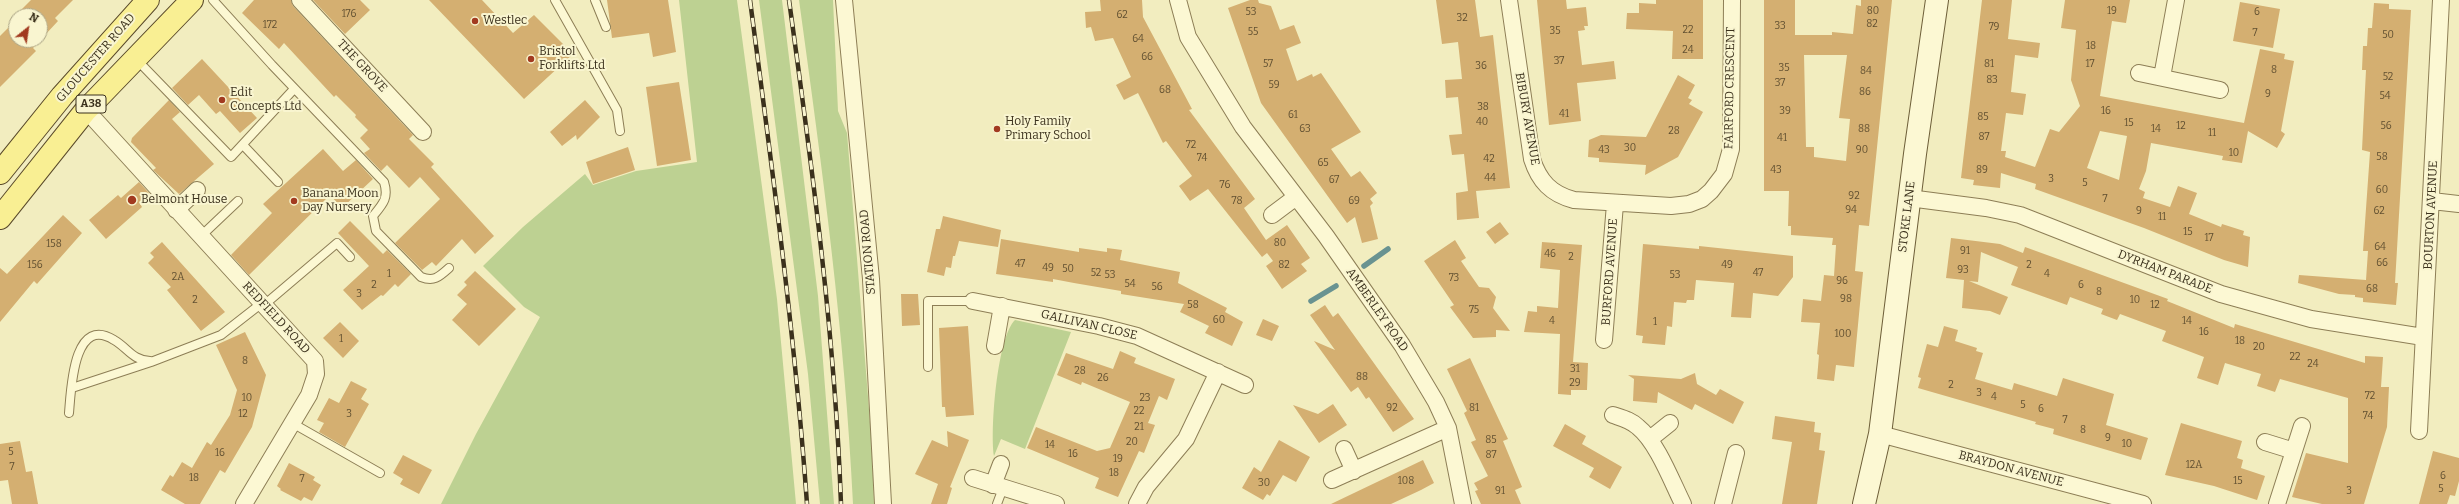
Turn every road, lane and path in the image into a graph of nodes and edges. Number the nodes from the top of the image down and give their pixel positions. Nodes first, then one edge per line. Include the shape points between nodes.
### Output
1 (148, 0) edge
2 (192, 0) edge
3 (213, 0) edge
4 (300, 0) edge
5 (555, 0) edge
6 (596, 0) edge
7 (845, 0) edge
8 (1178, 0) edge
9 (1510, 0) edge
10 (1732, 0) edge
11 (1937, 0) edge
12 (2176, 0) edge
13 (2441, 0) edge
14 (606, 27) dead end
15 (135, 58) junction
16 (2139, 73) dead end
17 (2162, 77) junction
18 (294, 89) junction
19 (2220, 90) dead end
20 (86, 110) junction
21 (620, 131) dead end
22 (423, 132) dead end
23 (243, 145) junction
24 (0, 173) edge
25 (278, 182) dead end
26 (197, 190) dead end
27 (1296, 197) junction
28 (1909, 198) junction
29 (238, 201) dead end
30 (2432, 201) junction
31 (1615, 204) junction
32 (2459, 204) edge
33 (176, 210) junction
34 (1272, 215) dead end
35 (0, 218) edge
36 (200, 236) junction
37 (350, 258) dead end
38 (450, 268) dead end
39 (973, 301) joint
40 (263, 304) junction
41 (1002, 306) junction
42 (2423, 337) junction
43 (1604, 340) dead end
44 (995, 346) dead end
45 (151, 362) junction
46 (928, 367) dead end
47 (1218, 372) junction
48 (1245, 385) dead end
49 (72, 388) junction
50 (69, 413) dead end
51 (1613, 415) dead end
52 (1670, 422) dead end
53 (292, 423) junction
54 (2302, 426) dead end
55 (1448, 428) junction
56 (2419, 431) dead end
57 (1880, 434) junction
58 (1650, 439) junction
59 (2265, 442) dead end
60 (1344, 449) dead end
61 (2294, 451) junction
62 (1736, 453) dead end
63 (1001, 464) dead end
64 (1354, 471) junction
65 (380, 473) dead end
66 (972, 478) dead end
67 (1332, 480) dead end
68 (998, 486) junction
69 (244, 504) edge
70 (883, 504) edge
71 (997, 504) edge
72 (1056, 504) edge
73 (1137, 504) edge
74 (1463, 504) edge
75 (1683, 504) edge
76 (1724, 504) edge
77 (1864, 504) edge
78 (2142, 504) edge
79 (2277, 504) edge

1 - 24 main road, GLOUCESTER ROAD / A38 via 62,96
2 - 15 main road, A38
3 - 18 lane
4 - 22 street, THE GROVE
5 - 21 lane via 617,110
6 - 14 lane
7 - 70 street, STATION ROAD via 870,279
8 - 27 street, AMBERLEY ROAD via 1188,37 1243,127
9 - 31 street, BIBURY AVENUE via 1535,169 1545,184 1559,196
10 - 31 street, FAIRFORD CRESCENT via 1731,149 1724,174 1702,199 1689,204
11 - 28 street, STOKE LANE
12 - 17 street
13 - 30 street, BOURTON AVENUE via 2436,62
15 - 20 main road, A38
15 - 23 lane via 230,157
16 - 17 street
17 - 19 street
18 - 23 lane
18 - 38 lane via 384,182 386,200 373,216 376,231 421,277 429,280 438,278
20 - 33 street, REDFIELD ROAD
20 - 35 main road, A38
23 - 25 lane
26 - 33 street
27 - 34 street
27 - 55 street, AMBERLEY ROAD via 1402,345 1436,402
28 - 42 street, DYRHAM PARADE via 1986,208 2020,216 2221,294 2311,319
28 - 57 street, STOKE LANE
29 - 36 lane
30 - 32 street
30 - 42 street, BOURTON AVENUE
31 - 43 street, BURFORD AVENUE
33 - 36 street, REDFIELD ROAD
36 - 40 street, REDFIELD ROAD
37 - 40 lane via 337,242
39 - 41 street, GALLIVAN CLOSE
39 - 46 lane via 928,301
40 - 45 lane via 221,335
40 - 53 street, REDFIELD ROAD via 308,350 315,361 316,374 309,395
41 - 44 street
41 - 47 street, GALLIVAN CLOSE via 1137,336
42 - 56 street, BOURTON AVENUE
45 - 49 lane
45 - 49 lane via 141,361 132,356 115,340 106,336 94,336 84,342 75,361
47 - 48 street, GALLIVAN CLOSE
47 - 73 street via 1186,439 1146,487
49 - 50 lane
51 - 58 street via 1627,419
52 - 58 street
53 - 65 lane
53 - 69 street, REDFIELD ROAD
54 - 61 street
55 - 64 street
55 - 74 street, AMBERLEY ROAD
57 - 77 street, STOKE LANE
57 - 78 street, BRAYDON AVENUE
58 - 75 street
59 - 61 street
60 - 64 street
61 - 79 street
62 - 76 street
63 - 68 street
64 - 67 street
66 - 68 street
68 - 71 lane
68 - 72 street

